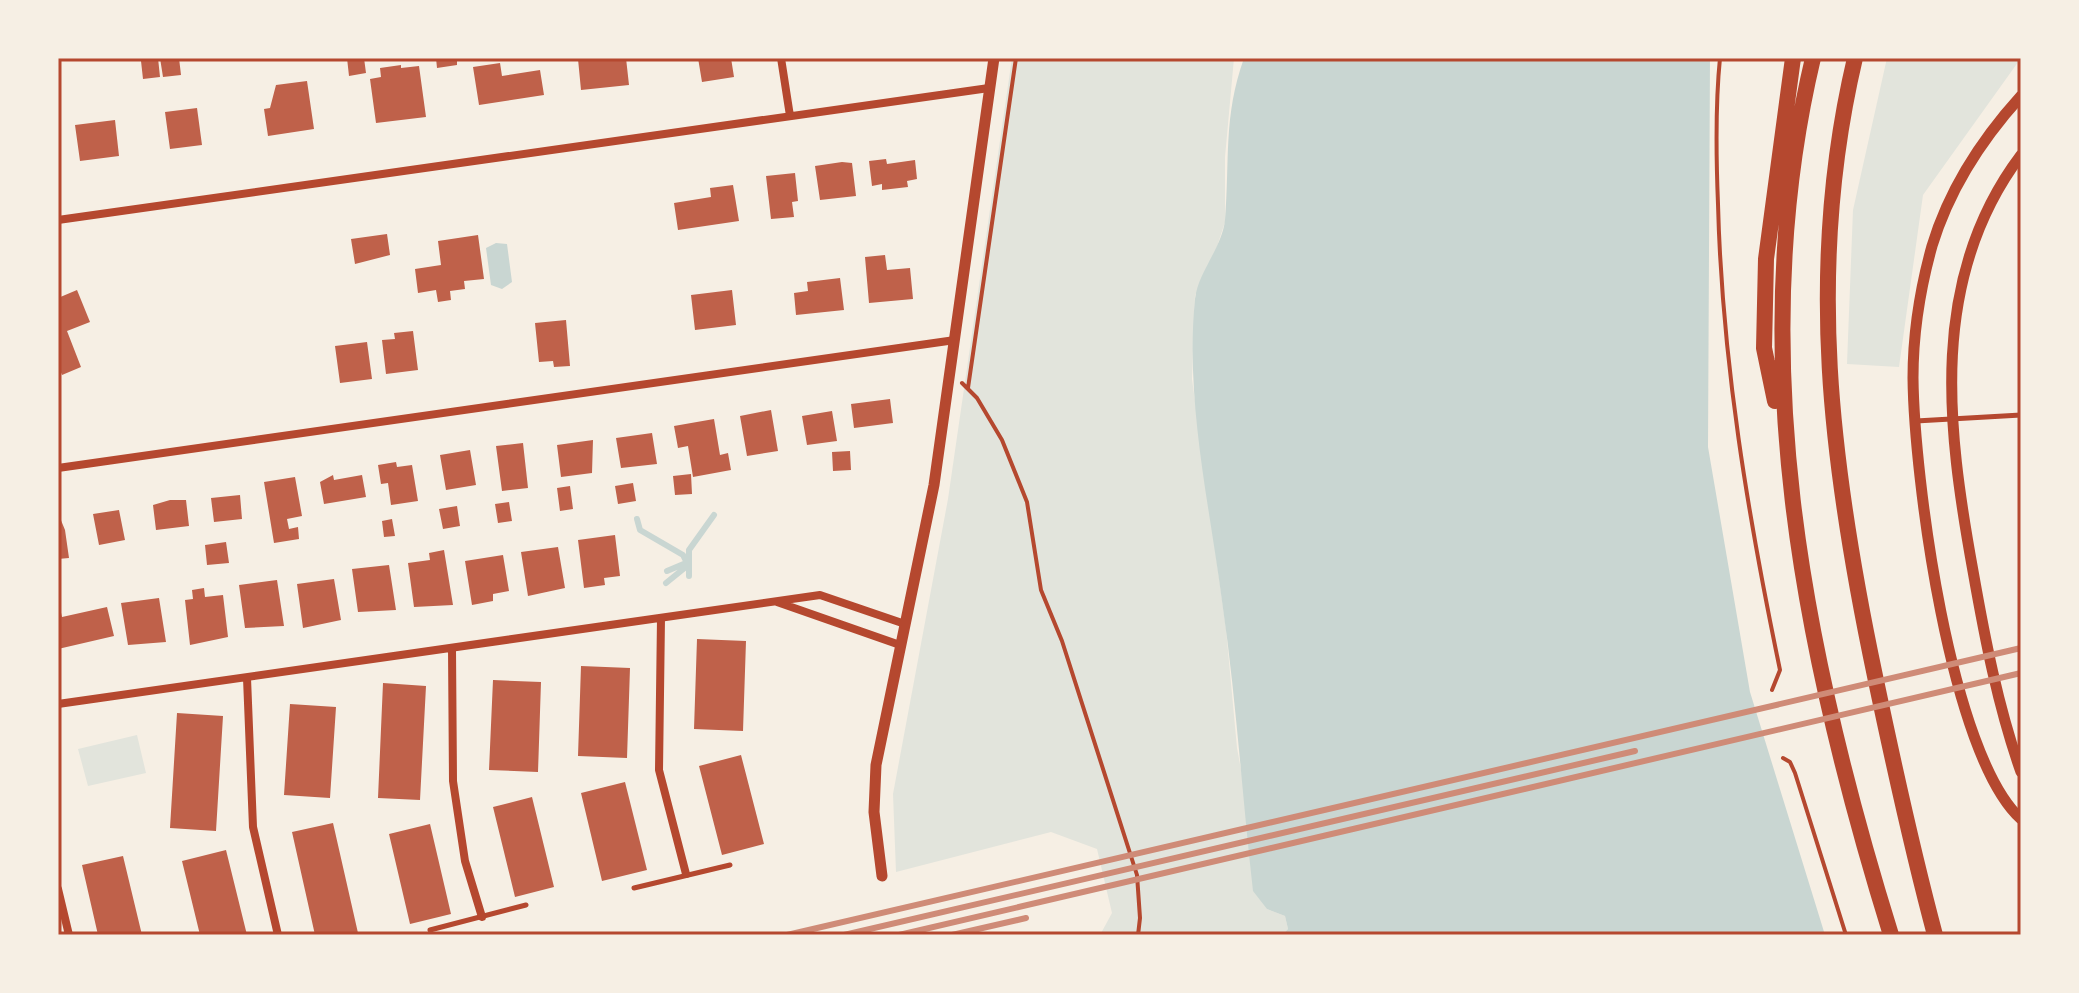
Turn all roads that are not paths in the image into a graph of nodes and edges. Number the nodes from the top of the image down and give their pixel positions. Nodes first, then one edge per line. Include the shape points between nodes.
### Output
1 (781, 58) edge
2 (994, 58) edge
3 (1793, 58) edge
4 (1813, 58) edge
5 (1855, 58) edge
6 (989, 88) junction
7 (2021, 96) edge
8 (790, 116) junction
9 (2021, 155) edge
10 (58, 220) edge
11 (955, 340) junction
12 (2021, 415) edge
13 (1951, 419) junction
14 (1916, 421) junction
15 (58, 468) edge
16 (1789, 471) junction
17 (773, 601) junction
18 (661, 618) junction
19 (905, 624) junction
20 (900, 645) junction
21 (452, 649) junction
22 (247, 678) junction
23 (58, 704) edge
24 (2021, 772) edge
25 (2021, 819) edge
26 (730, 865) dead end
27 (686, 874) junction
28 (882, 876) dead end
29 (634, 888) dead end
30 (58, 889) edge
31 (526, 905) dead end
32 (482, 917) junction
33 (430, 930) dead end
34 (69, 935) edge
35 (278, 935) edge
36 (1891, 935) edge
37 (1935, 935) edge

1 - 8 street
2 - 6 street
3 - 16 highway via 1769,222 1764,333
4 - 16 highway via 1797,134 1782,282 1780,358
5 - 37 highway via 1836,157 1828,237 1829,397 1850,555
6 - 8 street
6 - 11 street
7 - 14 street via 1969,165 1932,246 1915,332
8 - 10 street
9 - 13 street via 1989,204 1964,268 1951,345
11 - 15 street
11 - 19 street via 934,485
12 - 13 lane
13 - 14 lane
13 - 24 street via 1983,631
14 - 25 street via 1947,638 1969,727 1991,781
16 - 36 highway via 1819,660
17 - 18 street
17 - 19 street via 820,595
17 - 20 street
18 - 21 street
18 - 27 street via 659,770
19 - 20 street
20 - 28 street via 876,765 874,812
21 - 22 street
21 - 32 street via 453,781 465,861
22 - 23 street
22 - 35 street via 253,827
26 - 27 lane
27 - 29 lane
30 - 34 street
31 - 32 lane
32 - 33 lane

